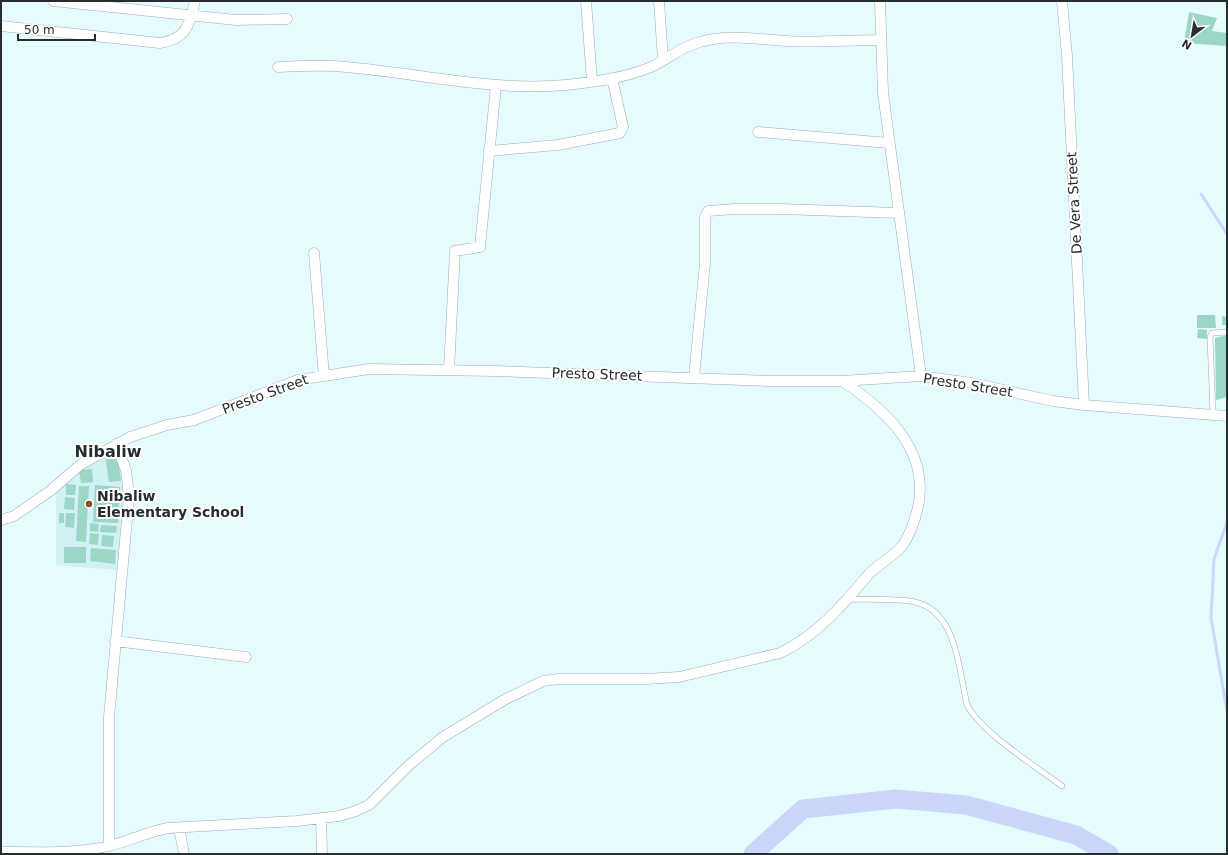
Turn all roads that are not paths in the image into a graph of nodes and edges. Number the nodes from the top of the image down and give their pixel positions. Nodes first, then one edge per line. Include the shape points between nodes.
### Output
1 (53, 1) edge
2 (195, 1) edge
3 (586, 1) edge
4 (659, 1) edge
5 (880, 1) edge
6 (1062, 1) edge
7 (191, 16) junction
8 (287, 19) dead end
9 (1, 26) edge
10 (881, 40) junction
11 (663, 60) junction
12 (278, 67) dead end
13 (612, 78) junction
14 (592, 81) junction
15 (496, 85) junction
16 (758, 132) dead end
17 (889, 143) junction
18 (489, 151) junction
19 (899, 214) junction
20 (314, 253) dead end
21 (1227, 332) edge
22 (449, 370) junction
23 (324, 376) junction
24 (921, 376) junction
25 (694, 377) junction
26 (842, 381) junction
27 (1084, 405) junction
28 (1212, 414) junction
29 (1227, 416) edge
30 (116, 444) junction
31 (1, 520) edge
32 (847, 599) junction
33 (115, 641) junction
34 (246, 657) dead end
35 (1062, 786) dead end
36 (321, 818) junction
37 (179, 828) junction
38 (109, 846) junction
39 (1, 852) edge
40 (184, 854) edge
41 (322, 854) edge

1 - 7 street
2 - 7 street
3 - 14 street
4 - 11 street
5 - 10 street
6 - 27 street, De Vera Street via 1067,56
7 - 8 street via 236,20
7 - 9 street via 179,38 160,43
10 - 11 street via 786,41 733,37 698,42
10 - 17 street via 881,66
11 - 13 street via 637,72
12 - 15 street via 333,66
13 - 14 street
13 - 18 street via 623,127 620,133 558,145
14 - 15 street via 566,85
15 - 18 street
16 - 17 street
17 - 19 street
18 - 22 street via 480,247 455,252
19 - 24 street
19 - 25 street via 773,209 708,211 705,217 705,263
20 - 23 street
21 - 28 lane via 1212,333 1210,337
22 - 23 street, Presto Street via 369,369
22 - 25 street, Presto Street
23 - 30 street, Presto Street via 298,380 234,406 194,420 144,431
24 - 26 street, Presto Street
24 - 27 street, Presto Street via 972,383
25 - 26 street, Presto Street
26 - 32 street via 868,398 896,427 913,452 922,482 916,519 903,545 872,570
27 - 28 street, Presto Street
28 - 29 street, Presto Street
30 - 31 street, Presto Street via 80,465 22,511
30 - 33 street via 126,470 129,497
32 - 35 lane via 914,602 925,605 940,617 951,634 967,705 972,715 986,729
32 - 36 street via 811,634 780,653 679,677 543,681 504,700 443,737 408,766 369,805 339,816
33 - 34 street
33 - 38 street via 109,717
36 - 37 street
36 - 41 street
37 - 38 street via 150,831
37 - 40 street
38 - 39 street via 69,851

